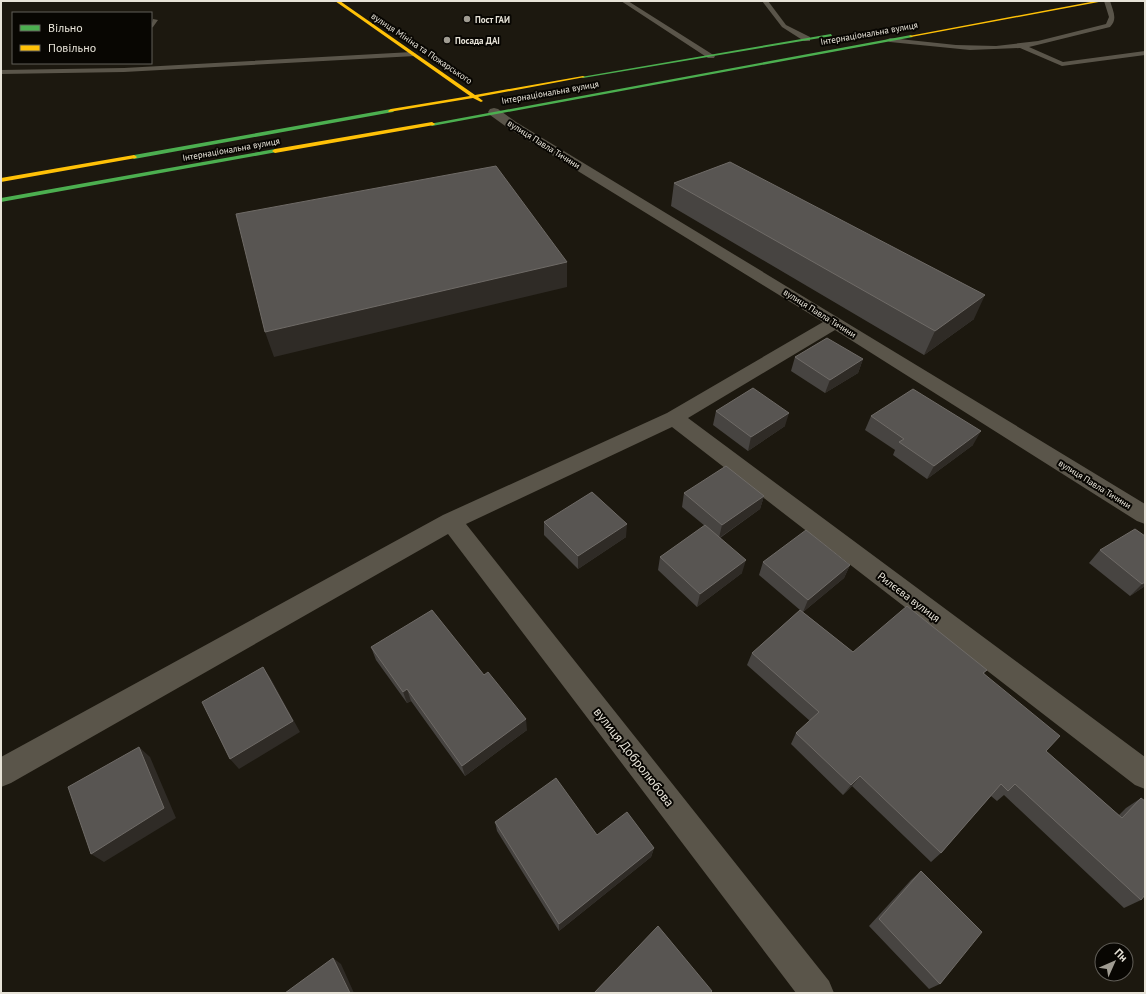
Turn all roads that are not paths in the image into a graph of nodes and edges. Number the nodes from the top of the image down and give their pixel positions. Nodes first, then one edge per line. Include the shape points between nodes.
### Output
1 (337, 1) edge
2 (624, 1) edge
3 (765, 1) edge
4 (1102, 1) edge
5 (1107, 1) edge
6 (838, 34) dead end
7 (807, 39) junction
8 (890, 40) junction
9 (1022, 46) junction
10 (1145, 53) edge
11 (412, 54) junction
12 (711, 56) junction
13 (152, 62) edge
14 (226, 65) junction
15 (1, 72) edge
16 (474, 96) junction
17 (494, 112) junction
18 (1, 180) edge
19 (1, 200) edge
20 (835, 322) junction
21 (674, 418) junction
22 (1145, 515) edge
23 (451, 521) junction
24 (1, 773) edge
25 (1145, 775) edge
26 (817, 993) edge

1 - 11 main road, вулиця Мініна та Пожарського
2 - 12 lane
3 - 7 lane via 784,26
4 - 8 main road, Інтернаціональна вулиця
5 - 9 lane via 1112,17 1108,26
6 - 7 main road, Інтернаціональна вулиця
7 - 12 main road, Інтернаціональна вулиця
8 - 9 lane via 970,48
8 - 17 main road, Інтернаціональна вулиця
9 - 10 lane via 1062,64
11 - 14 lane
11 - 16 main road, вулиця Мініна та Пожарського
12 - 16 main road, Інтернаціональна вулиця
13 - 14 lane
14 - 15 lane
16 - 17 main road, вулиця Мініна та Пожарського
16 - 18 main road, Інтернаціональна вулиця
17 - 19 main road, Інтернаціональна вулиця
17 - 20 street, вулиця Павла Тичини
20 - 21 street
20 - 22 street, вулиця Павла Тичини
21 - 23 street
21 - 25 street, Рилєєва вулиця
23 - 24 street
23 - 26 street, вулиця Добролюбова

